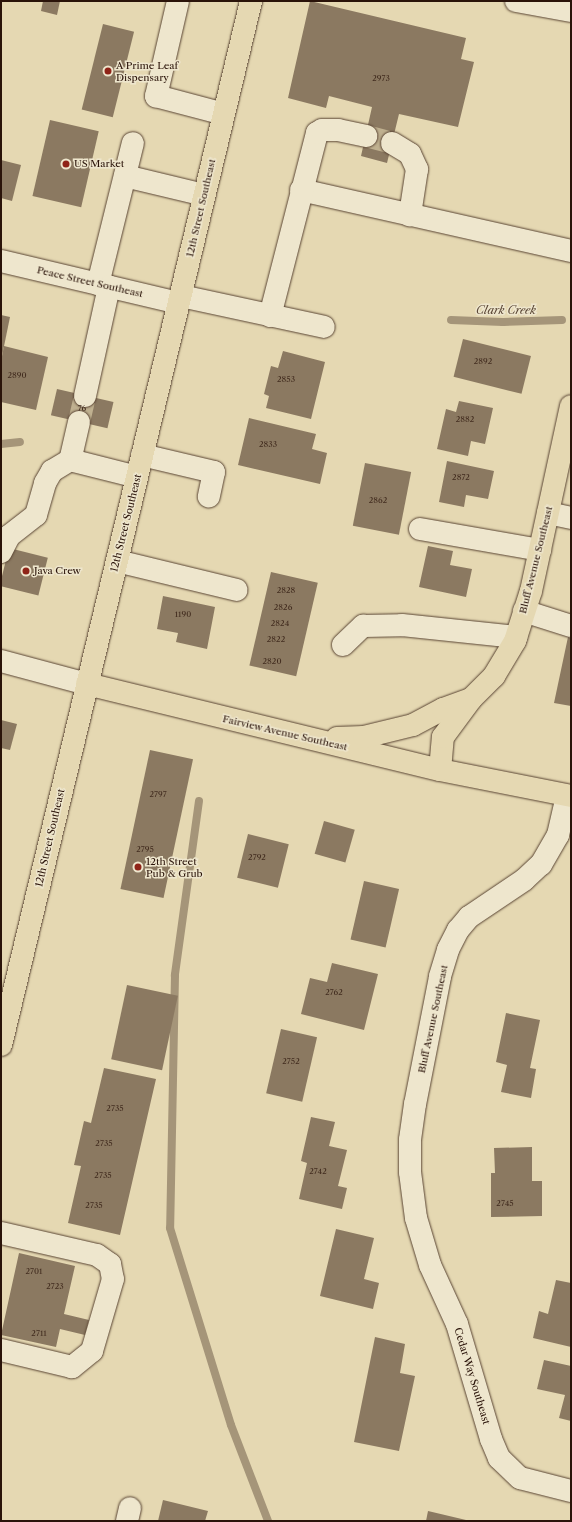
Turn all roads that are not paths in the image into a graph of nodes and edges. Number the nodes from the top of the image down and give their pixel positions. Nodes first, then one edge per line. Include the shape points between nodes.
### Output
1 (178, 1) edge
2 (516, 1) edge
3 (250, 2) edge
4 (571, 11) edge
5 (224, 114) junction
6 (366, 136) tunnel mouth
7 (133, 143) dead end
8 (392, 143) tunnel mouth
9 (125, 176) junction
10 (301, 190) junction
11 (204, 195) junction
12 (410, 215) junction
13 (571, 251) edge
14 (1, 261) edge
15 (104, 285) junction
16 (180, 299) junction
17 (270, 316) junction
18 (324, 328) dead end
19 (85, 396) tunnel mouth
20 (571, 406) edge
21 (79, 422) tunnel mouth
22 (142, 455) junction
23 (70, 460) junction
24 (138, 476) junction
25 (209, 496) dead end
26 (548, 513) junction
27 (571, 518) edge
28 (420, 529) dead end
29 (540, 550) junction
30 (1, 552) edge
31 (116, 561) junction
32 (237, 590) dead end
33 (524, 611) junction
34 (571, 626) edge
35 (516, 637) junction
36 (343, 645) dead end
37 (1, 661) edge
38 (87, 684) junction
39 (470, 699) junction
40 (310, 739) junction
41 (440, 770) junction
42 (569, 796) edge
43 (1, 1045) edge
44 (416, 1218) joint
45 (1, 1233) edge
46 (1, 1350) edge
47 (571, 1492) edge

1 - 5 street via 156,96
2 - 4 street
3 - 5 main road, 12th Street Southeast
5 - 11 main road, 12th Street Southeast
6 - 10 street via 338,130 322,130 317,133
7 - 9 street
8 - 12 street via 410,154 417,168
9 - 11 street
9 - 15 street
10 - 12 street
10 - 17 street
11 - 16 main road, 12th Street Southeast
12 - 13 street
14 - 15 street, Peace Street Southeast
15 - 16 street, Peace Street Southeast
15 - 19 street
16 - 17 street, Peace Street Southeast
16 - 22 main road, 12th Street Southeast
17 - 18 street, Peace Street Southeast
20 - 26 main road, Bluff Avenue Southeast
21 - 23 street
22 - 24 main road, 12th Street Southeast
22 - 25 street via 214,472
23 - 24 street
23 - 30 street via 52,471 45,483 36,515 9,536
24 - 31 main road, 12th Street Southeast
26 - 27 street
26 - 29 main road, Bluff Avenue Southeast
28 - 29 street
29 - 33 main road, Bluff Avenue Southeast
31 - 32 street
31 - 38 main road, 12th Street Southeast
33 - 34 street
33 - 35 main road, Bluff Avenue Southeast
35 - 36 street via 402,625 363,626
35 - 39 main road, Bluff Avenue Southeast via 494,676
37 - 38 street, Fairview Avenue Southeast
38 - 40 main road, Fairview Avenue Southeast
38 - 43 main road, 12th Street Southeast
39 - 40 main road, Bluff Avenue Southeast via 443,709 413,725 364,737
39 - 41 main road via 443,737
40 - 41 main road, Fairview Avenue Southeast
41 - 42 main road, Fairview Avenue Southeast
42 - 44 street, Bluff Avenue Southeast via 558,835 541,864 524,880 469,917 458,930 448,950 438,984 410,1140 410,1172
44 - 47 street, Cedar Way Southeast via 430,1265 457,1324 499,1458 520,1478
45 - 46 street via 97,1255 110,1264 113,1279 92,1351 72,1367

